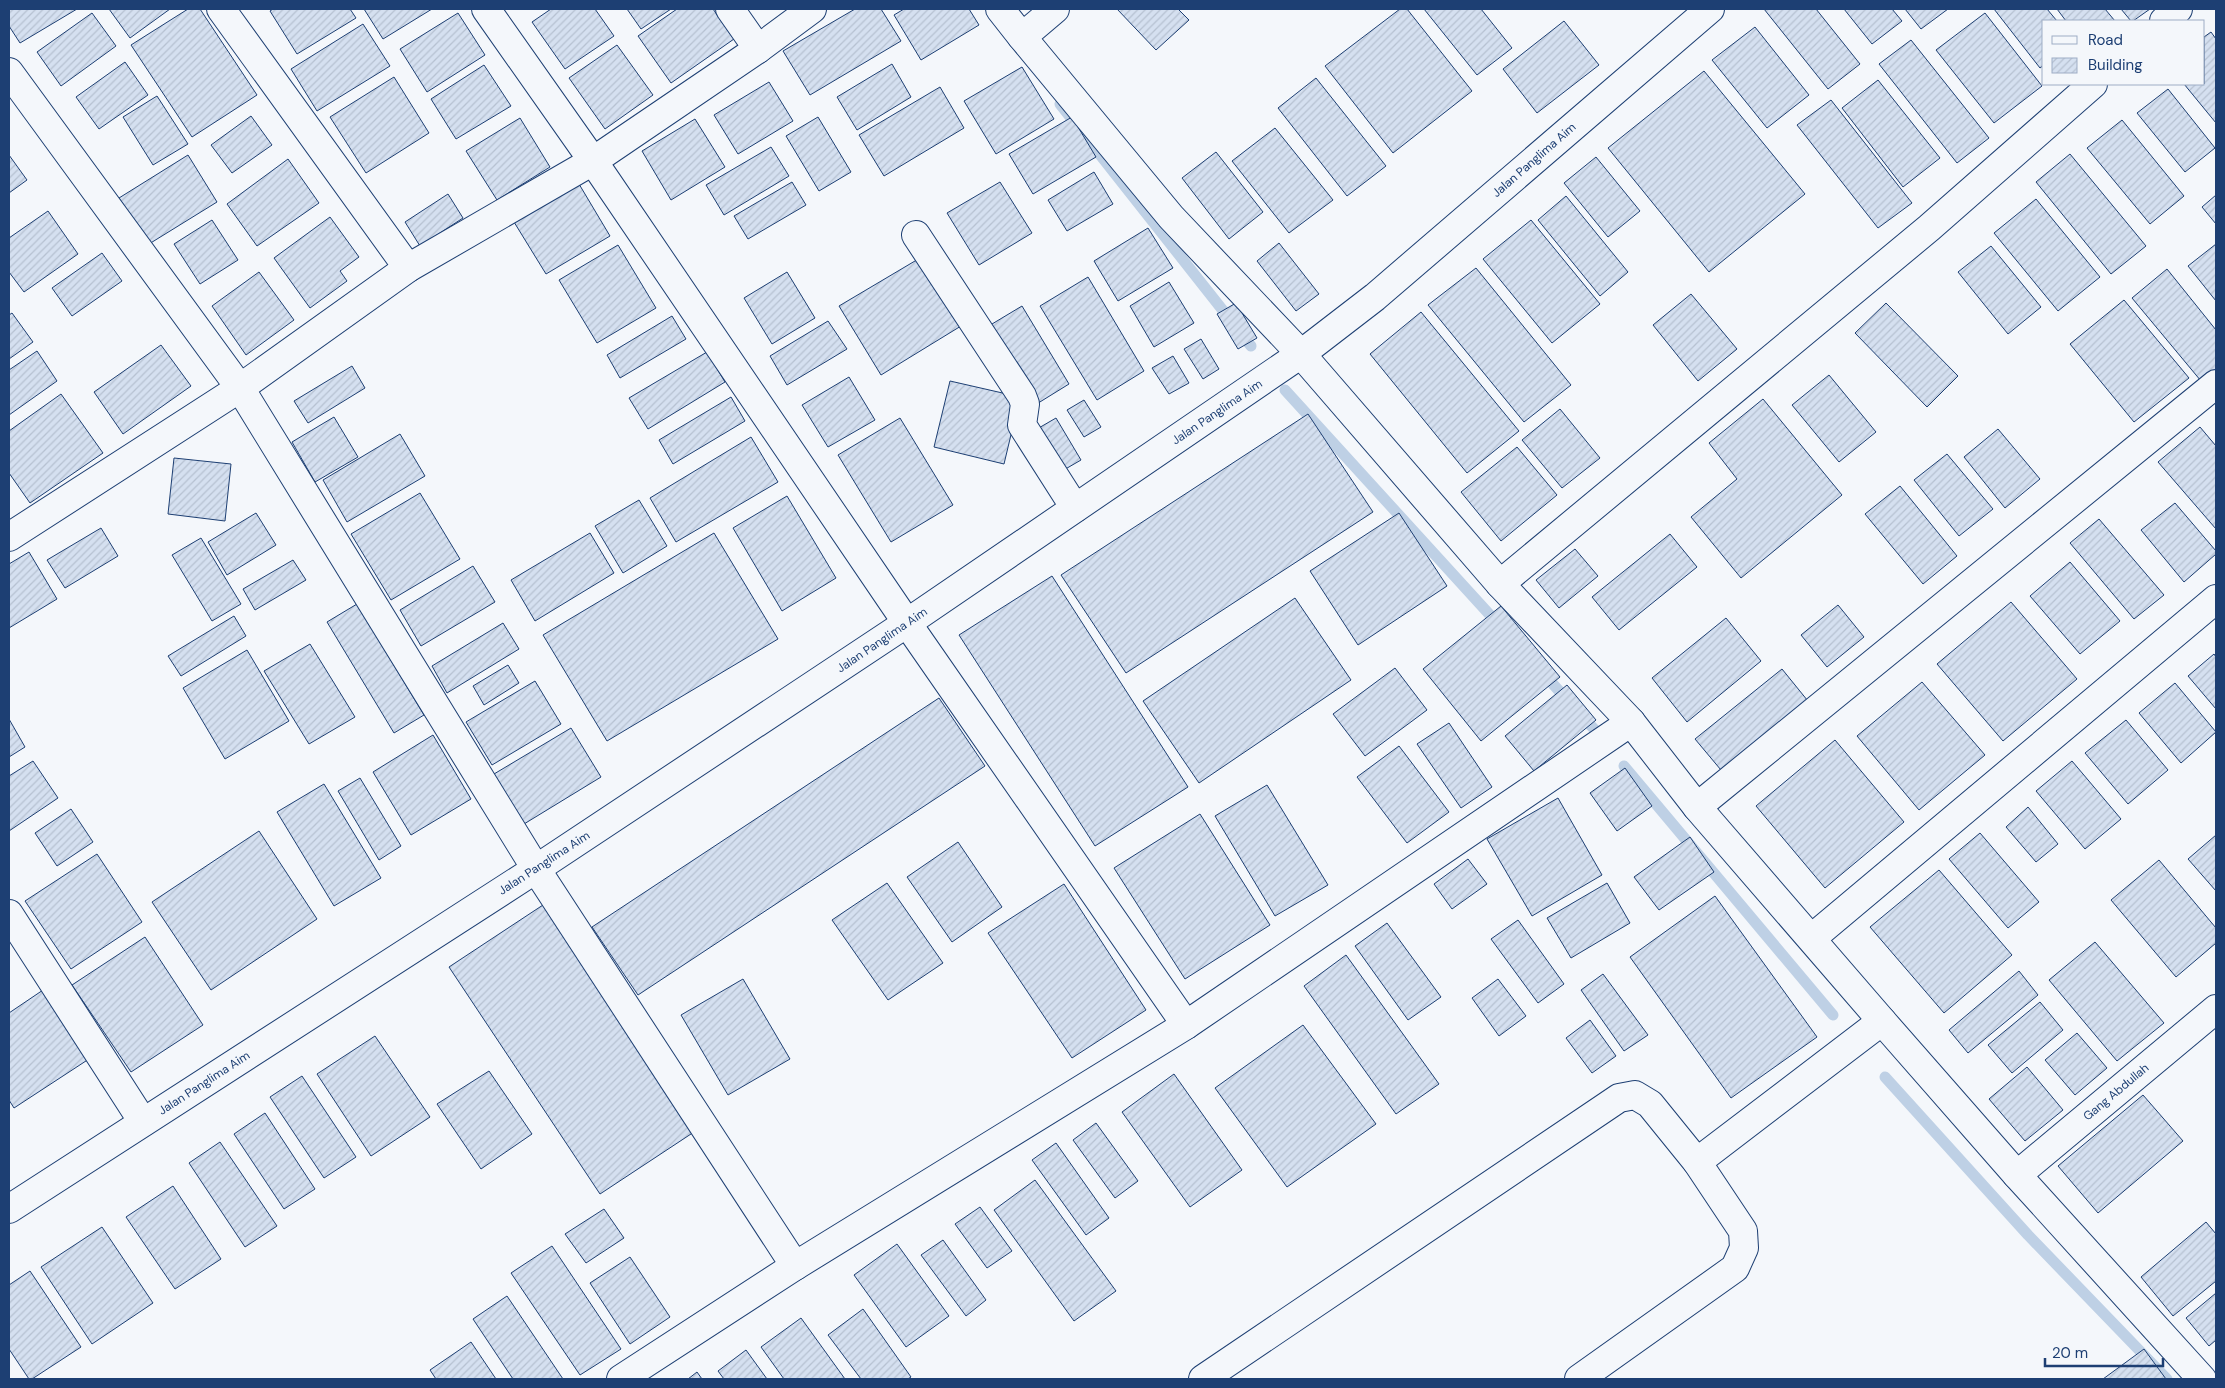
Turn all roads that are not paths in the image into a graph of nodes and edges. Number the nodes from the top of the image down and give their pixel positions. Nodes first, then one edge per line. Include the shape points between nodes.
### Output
1 (221, 9) edge
2 (486, 9) edge
3 (730, 9) edge
4 (812, 9) edge
5 (1000, 9) edge
6 (1055, 9) edge
7 (1710, 9) edge
8 (2178, 9) edge
9 (2165, 20) edge
10 (1022, 37) junction
11 (758, 49) junction
12 (9, 72) edge
13 (2092, 85) edge
14 (593, 161) junction
15 (916, 235) dead end
16 (408, 268) junction
17 (1301, 354) junction
18 (2216, 384) edge
19 (240, 388) junction
20 (1075, 508) junction
21 (13, 525) edge
22 (1500, 584) junction
23 (2216, 600) edge
24 (907, 623) junction
25 (1631, 722) junction
26 (1698, 807) junction
27 (536, 869) junction
28 (9, 914) edge
29 (1812, 938) junction
30 (2216, 1009) edge
31 (1882, 1021) junction
32 (1186, 1024) junction
33 (143, 1122) junction
34 (1697, 1162) junction
35 (2017, 1175) junction
36 (9, 1209) edge
37 (794, 1266) junction
38 (621, 1379) edge
39 (1203, 1379) edge
40 (1579, 1379) edge
41 (2202, 1379) edge

1 - 16 street
2 - 14 street
3 - 11 street
4 - 11 street
5 - 10 street
6 - 10 street
7 - 17 street, Jalan Panglima Aim via 1375,297
8 - 9 street
10 - 17 street via 1171,217
11 - 14 street
12 - 19 street
13 - 22 street via 1928,228
14 - 16 street
14 - 24 street
15 - 20 street via 1022,396 1025,404 1022,425
16 - 19 street
17 - 20 street, Jalan Panglima Aim
17 - 22 street
18 - 26 street
19 - 21 street
19 - 27 street
20 - 24 street, Jalan Panglima Aim
22 - 25 street
23 - 29 street
24 - 27 street, Jalan Panglima Aim
24 - 32 street
25 - 26 street
25 - 32 street
26 - 29 street
27 - 33 street, Jalan Panglima Aim
27 - 37 street
28 - 33 street
29 - 31 street
30 - 35 street, Gang Abdullah
31 - 34 street
31 - 35 street
32 - 37 street
33 - 36 street, Jalan Panglima Aim
34 - 39 street via 1650,1104 1635,1095 1619,1098
34 - 40 street via 1743,1231 1744,1248 1735,1268
35 - 41 street
37 - 38 street

